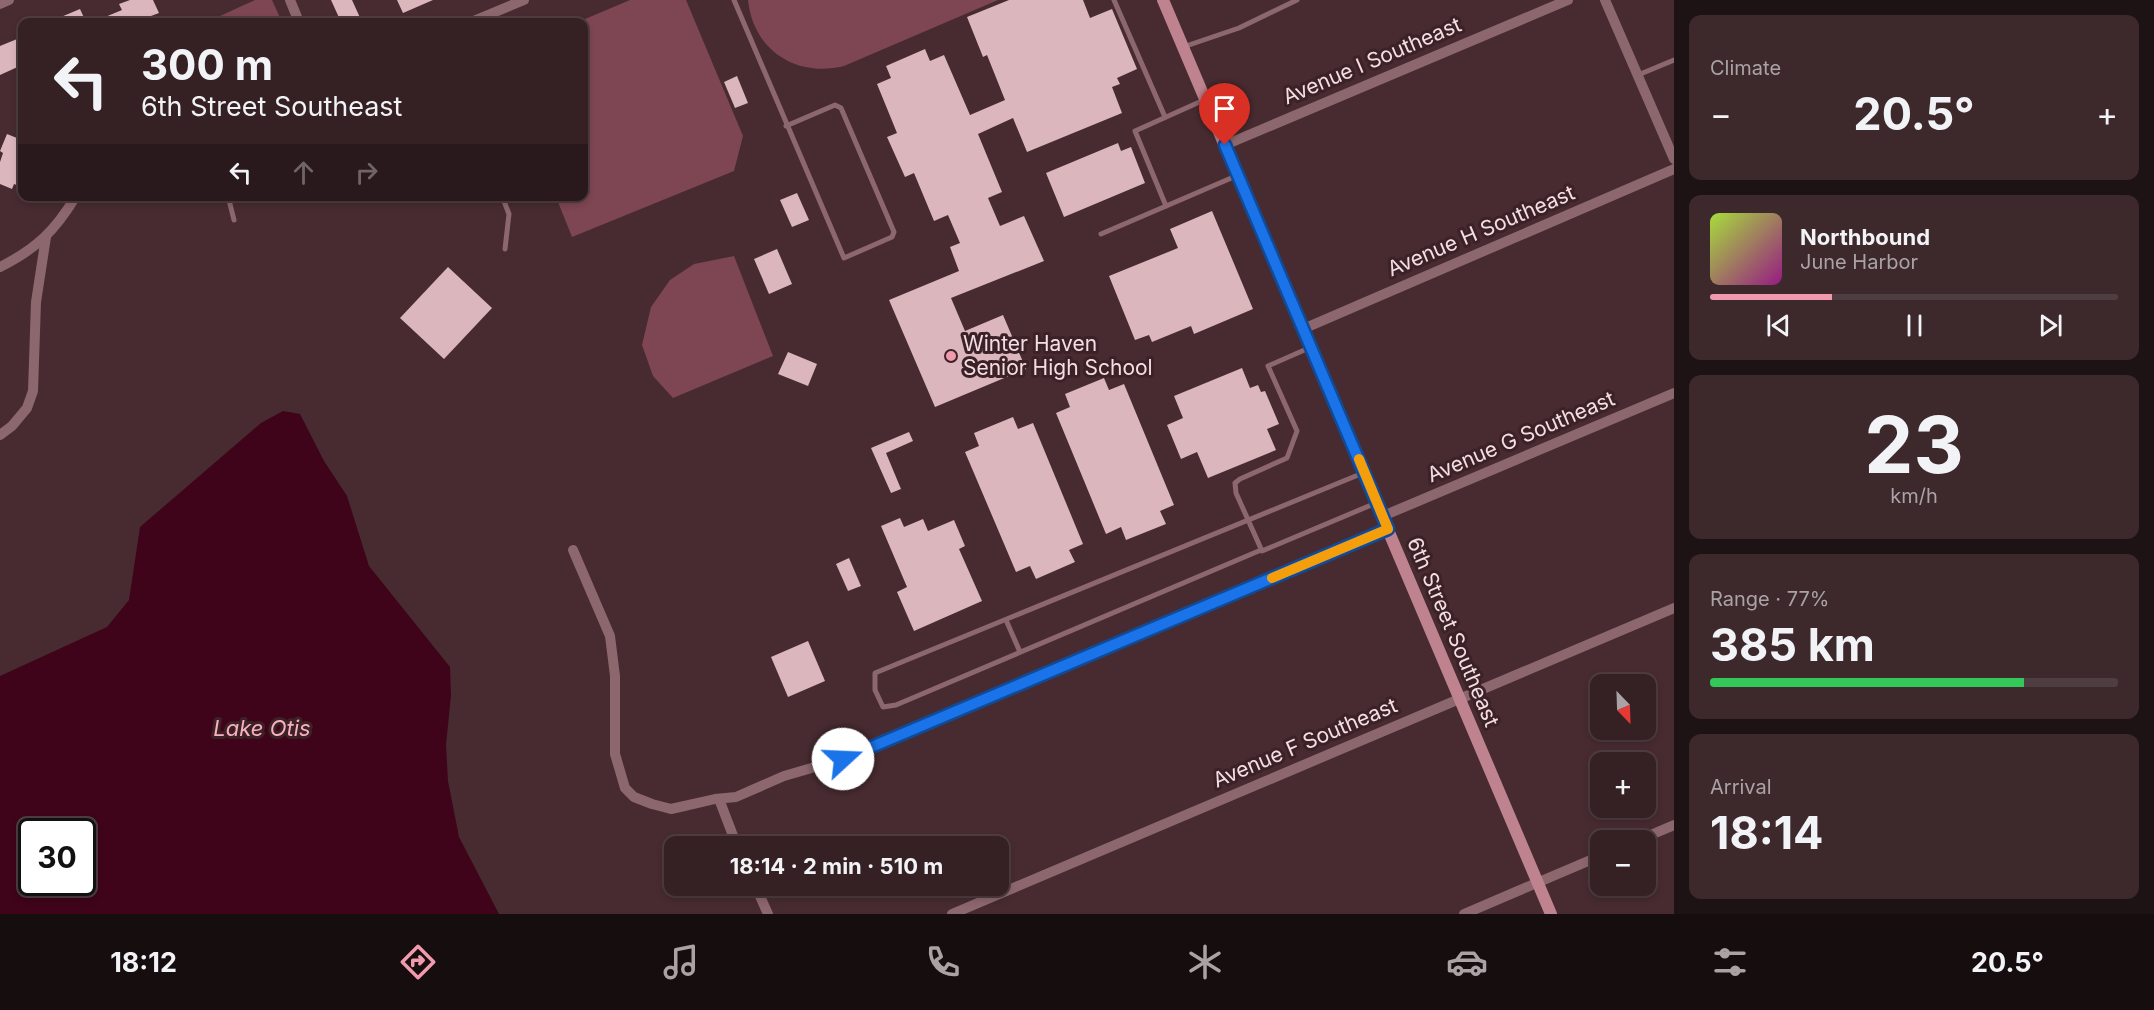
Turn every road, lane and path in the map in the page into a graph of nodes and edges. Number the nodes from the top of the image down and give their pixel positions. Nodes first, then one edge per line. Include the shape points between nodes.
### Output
1 (9, 0) edge
2 (290, 0) edge
3 (524, 0) edge
4 (734, 0) edge
5 (1114, 0) edge
6 (1163, 0) edge
7 (1297, 0) edge
8 (1568, 0) edge
9 (1605, 0) edge
10 (0, 4) edge
11 (297, 18) edge
12 (481, 18) edge
13 (1183, 47) junction
14 (1674, 60) edge
15 (1638, 75) junction
16 (1205, 99) junction
17 (1165, 117) junction
18 (786, 126) junction
19 (1225, 145) junction
20 (1673, 158) edge
21 (1674, 170) edge
22 (1238, 176) junction
23 (72, 201) edge
24 (229, 201) edge
25 (504, 201) edge
26 (1166, 206) junction
27 (234, 220) dead end
28 (1101, 234) dead end
29 (46, 237) junction
30 (505, 249) dead end
31 (0, 267) edge
32 (1303, 329) junction
33 (1311, 347) junction
34 (1674, 393) edge
35 (0, 435) edge
36 (1364, 472) junction
37 (1377, 502) junction
38 (1383, 516) junction
39 (1248, 521) junction
40 (1388, 529) junction
41 (573, 550) dead end
42 (1261, 550) junction
43 (1674, 608) edge
44 (1006, 620) junction
45 (1020, 652) junction
46 (1460, 699) junction
47 (719, 799) junction
48 (1674, 825) edge
49 (1656, 833) edge
50 (733, 836) edge
51 (1590, 860) edge
52 (1538, 883) junction
53 (759, 896) edge
54 (768, 914) edge
55 (951, 914) edge
56 (1464, 914) edge
57 (1551, 914) edge

1 - 10 street
2 - 11 street
3 - 12 street
4 - 18 lane
5 - 17 lane
6 - 13 street, 6th Street Southeast
7 - 13 lane via 1239,28
8 - 19 street, Avenue I Southeast
9 - 15 street
13 - 16 street, 6th Street Southeast
14 - 15 lane
15 - 20 street
16 - 17 lane
16 - 19 street, 6th Street Southeast
17 - 26 lane via 1135,131
18 - 18 lane via 844,258 892,237 894,232 841,108 836,105
19 - 22 street, 6th Street Southeast
21 - 32 street, Avenue H Southeast
22 - 26 lane
22 - 32 street, 6th Street Southeast
23 - 29 street
24 - 27 lane
25 - 30 lane via 509,214
26 - 28 lane
29 - 31 street via 28,253
29 - 35 street via 36,302 33,391 27,408
32 - 33 street, 6th Street Southeast
33 - 36 street, 6th Street Southeast
33 - 39 lane via 1268,366 1297,431 1287,458 1235,483
34 - 38 street, Avenue G Southeast
36 - 37 street, 6th Street Southeast
36 - 39 lane
37 - 38 street, 6th Street Southeast
37 - 42 lane
38 - 40 street, 6th Street Southeast
39 - 42 lane
39 - 44 lane
40 - 46 street, 6th Street Southeast
40 - 47 street via 891,741 783,776 736,797
41 - 47 street via 610,636 615,676 615,754 625,788 634,797 671,809
42 - 45 lane
43 - 46 street, Avenue F Southeast
44 - 45 lane
44 - 45 lane via 875,673 874,690 883,707 896,705
46 - 52 street, 6th Street Southeast
46 - 55 street, Avenue F Southeast
47 - 50 street
48 - 49 street
51 - 52 street
52 - 56 street
52 - 57 street, 6th Street Southeast
53 - 54 street

